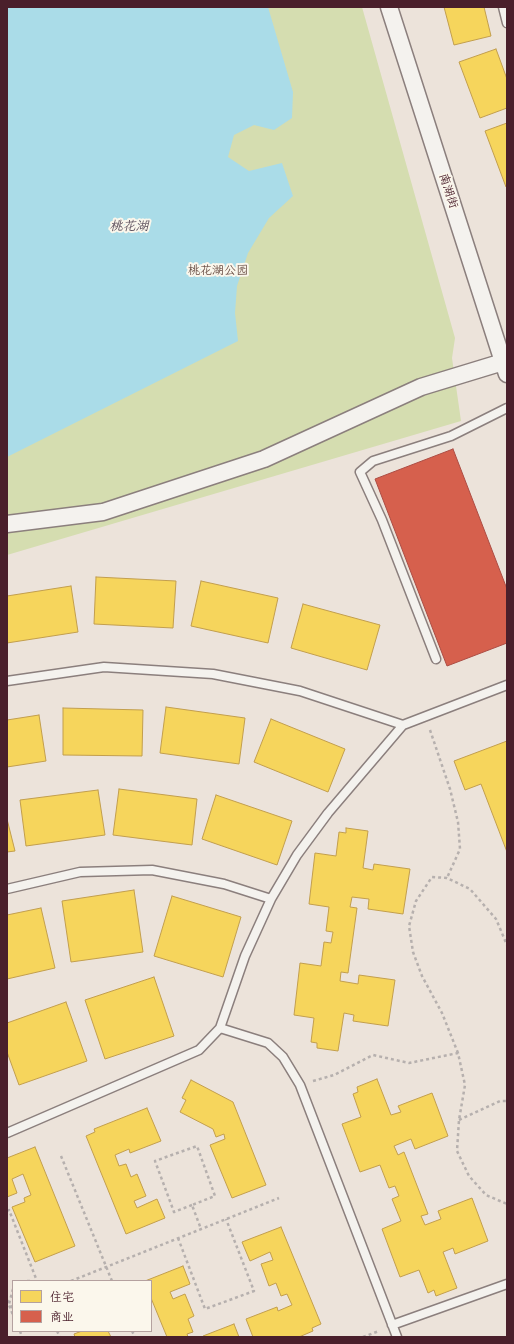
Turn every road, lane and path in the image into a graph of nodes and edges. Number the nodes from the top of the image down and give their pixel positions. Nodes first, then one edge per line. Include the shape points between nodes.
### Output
1 (389, 7) edge
2 (503, 7) edge
3 (507, 23) edge
4 (505, 368) edge
5 (507, 408) edge
6 (7, 524) edge
7 (436, 659) dead end
8 (7, 682) edge
9 (507, 685) edge
10 (425, 716) junction
11 (403, 724) junction
12 (447, 878) junction
13 (7, 889) edge
14 (271, 899) junction
15 (507, 945) edge
16 (220, 1028) junction
17 (458, 1054) junction
18 (300, 1085) junction
19 (507, 1101) edge
20 (459, 1120) junction
21 (7, 1133) edge
22 (61, 1156) dead end
23 (279, 1198) dead end
24 (507, 1204) edge
25 (192, 1205) junction
26 (7, 1211) edge
27 (226, 1219) junction
28 (201, 1229) junction
29 (178, 1238) junction
30 (106, 1267) junction
31 (37, 1280) edge
32 (74, 1280) edge
33 (112, 1280) edge
34 (507, 1284) edge
35 (12, 1294) edge
36 (7, 1300) edge
37 (9, 1304) junction
38 (12, 1307) edge
39 (12, 1312) edge
40 (392, 1325) junction
41 (397, 1337) edge

1 - 4 street, 南湖街
2 - 3 lane
4 - 6 street via 421,387 264,459 103,512
5 - 7 lane via 451,436 373,461 360,472 382,520
8 - 11 lane via 104,667 213,674 300,691
9 - 10 lane
10 - 11 lane
10 - 12 path via 450,789 458,822 460,849
11 - 14 lane via 328,813 297,855
12 - 15 path via 470,889 496,919
12 - 17 path via 432,878 416,901 409,926 417,964 442,1013
13 - 14 lane via 80,872 152,870 224,884
14 - 16 lane via 245,956
16 - 18 lane via 268,1043 283,1057
16 - 21 lane via 199,1050
17 - 18 path via 408,1063 373,1055 334,1075
17 - 20 path via 466,1085
18 - 40 lane
19 - 20 path via 500,1101
20 - 24 path via 457,1152 468,1176 486,1195
22 - 30 path
23 - 27 path
25 - 25 path via 216,1196 197,1146 155,1161 174,1212
25 - 28 path
26 - 31 path
27 - 28 path
27 - 29 path via 254,1291 205,1309
28 - 29 path
29 - 30 path
30 - 32 path
30 - 33 path
34 - 40 lane
35 - 37 path
36 - 37 path
37 - 38 path
37 - 39 path
40 - 41 lane

